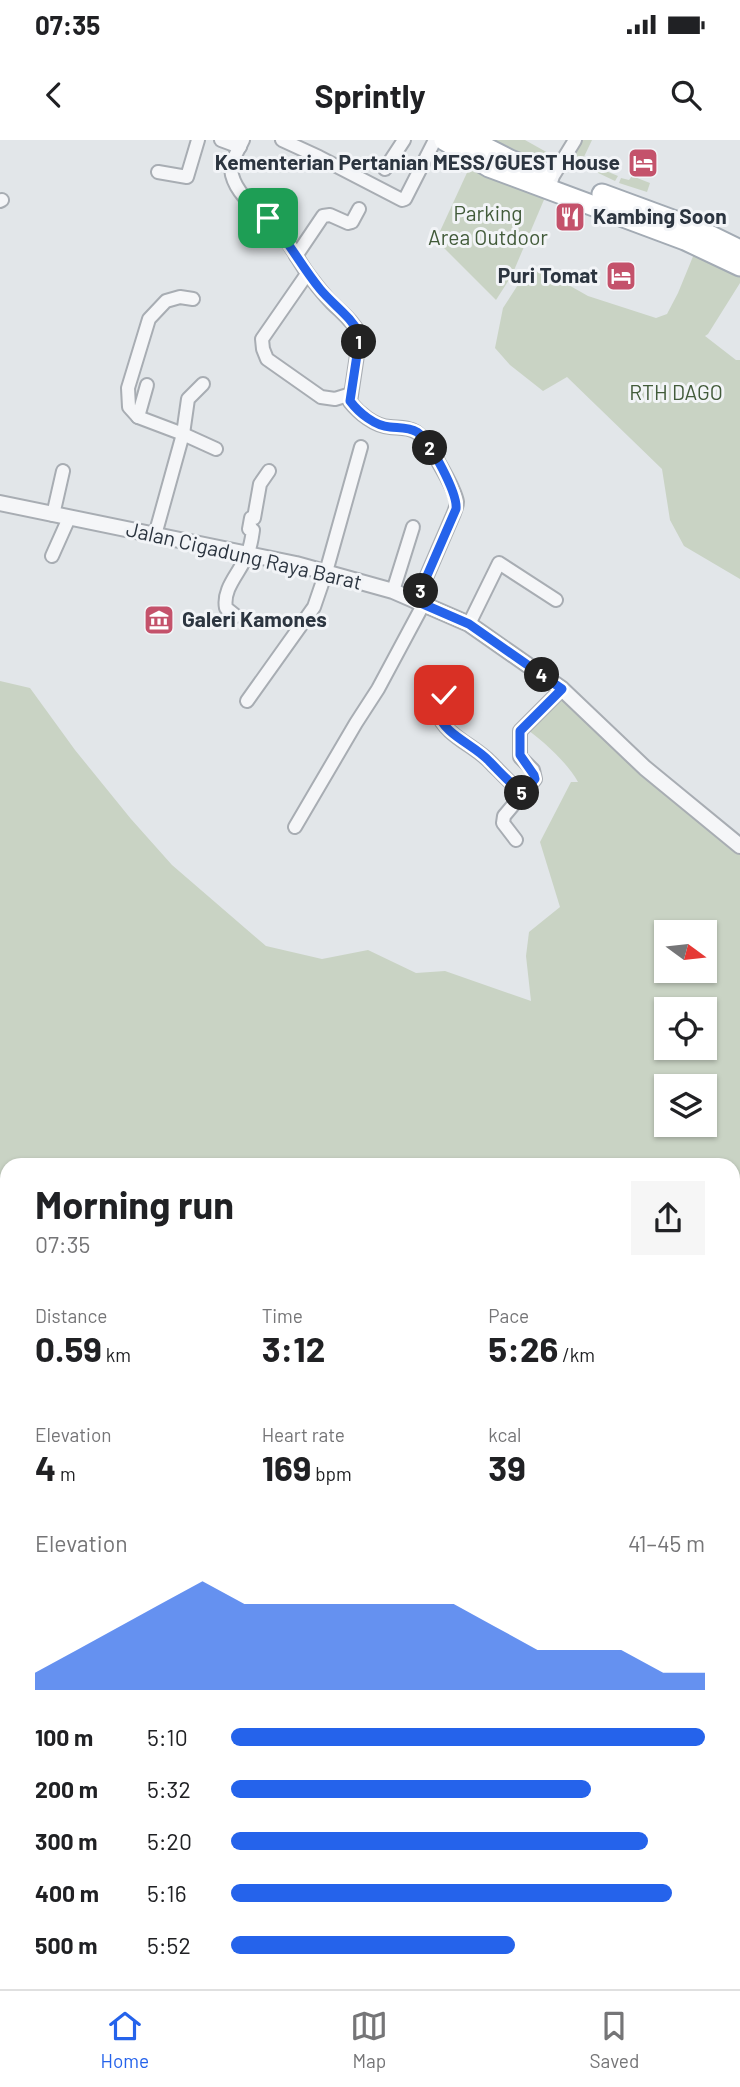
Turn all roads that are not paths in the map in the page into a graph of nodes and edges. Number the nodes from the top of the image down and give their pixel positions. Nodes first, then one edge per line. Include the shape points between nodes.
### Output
1 (198, 140) edge
2 (221, 140) edge
3 (282, 140) edge
4 (404, 140) edge
5 (435, 140) edge
6 (444, 140) edge
7 (471, 140) edge
8 (575, 140) edge
9 (242, 143) edge
10 (307, 145) edge
11 (385, 169) dead end
12 (158, 172) dead end
13 (551, 182) junction
14 (359, 209) dead end
15 (740, 250) edge
16 (296, 256) junction
17 (740, 266) edge
18 (307, 274) junction
19 (193, 299) dead end
20 (203, 384) dead end
21 (147, 385) dead end
22 (351, 394) junction
23 (138, 417) junction
24 (183, 434) junction
25 (361, 447) dead end
26 (216, 449) dead end
27 (63, 471) dead end
28 (269, 471) dead end
29 (0, 503) edge
30 (53, 515) junction
31 (69, 518) junction
32 (412, 527) dead end
33 (155, 535) junction
34 (248, 553) junction
35 (52, 556) dead end
36 (326, 572) junction
37 (393, 591) junction
38 (556, 600) dead end
39 (420, 603) junction
40 (236, 616) dead end
41 (469, 624) junction
42 (562, 689) junction
43 (444, 695) dead end
44 (247, 701) dead end
45 (523, 794) junction
46 (295, 827) dead end
47 (516, 840) dead end
48 (740, 846) edge

1 - 12 street via 187,177
2 - 9 street
3 - 10 street
4 - 11 street
5 - 10 street via 402,200
6 - 13 main road via 489,167
7 - 13 main road
8 - 13 street
9 - 16 street via 232,165 236,184 248,202 281,232
13 - 15 main road via 697,229
13 - 17 main road
14 - 16 street via 348,223 323,216
16 - 18 street
18 - 22 street via 360,335
18 - 22 street via 262,339 262,349 267,359 321,397
19 - 23 street via 166,301 149,319 128,388 129,407
20 - 24 street via 188,399
21 - 23 street
22 - 39 street via 351,404 376,424 419,434 441,466 457,502
23 - 24 street
24 - 26 street
24 - 33 street
25 - 36 street
27 - 30 street
28 - 34 street via 260,484 251,518
29 - 30 street, Jalan Cigadung Raya Barat
30 - 31 street, Jalan Cigadung Raya Barat
31 - 33 street, Jalan Cigadung Raya Barat
31 - 35 street
32 - 37 street
33 - 34 street, Jalan Cigadung Raya Barat
34 - 36 street, Jalan Cigadung Raya Barat
34 - 40 street via 225,600 226,608
36 - 37 street, Jalan Cigadung Raya Barat
36 - 44 street via 314,607
37 - 39 street, Jalan Cigadung Raya Barat
38 - 41 street via 499,563
39 - 41 street, Jalan Cigadung Raya Barat
39 - 46 street via 379,689
41 - 42 street, Jalan Cigadung Raya Barat
42 - 45 street via 520,731 520,755 535,779
42 - 48 street, Jalan Cigadung Raya Barat via 645,768
43 - 45 street via 437,712 447,729
45 - 47 street via 503,820

